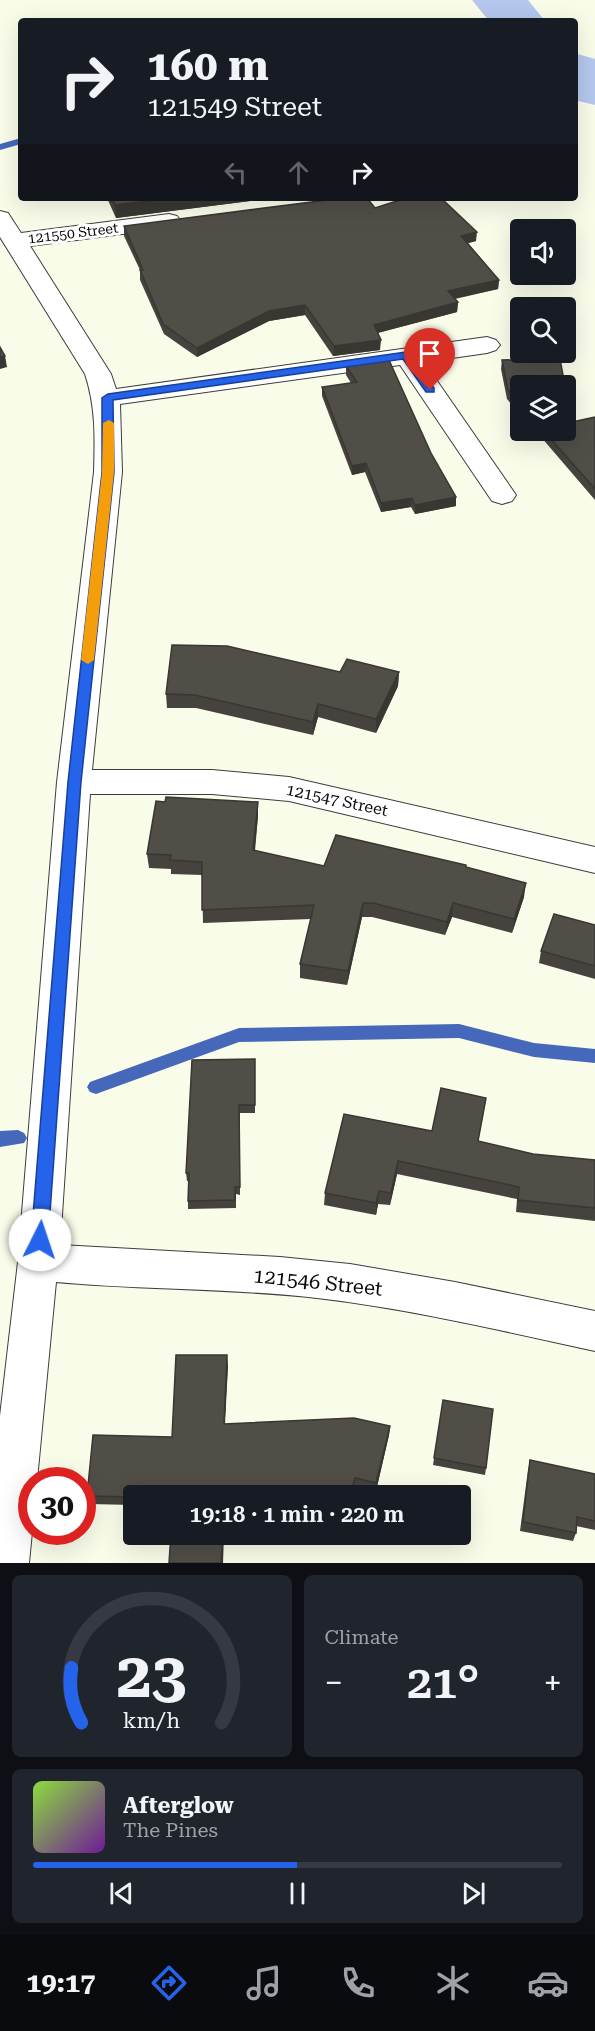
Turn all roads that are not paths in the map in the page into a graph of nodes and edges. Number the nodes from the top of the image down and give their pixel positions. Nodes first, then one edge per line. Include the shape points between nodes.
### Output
1 (195, 218) edge
2 (8, 229) edge
3 (487, 345) dead end
4 (406, 355) junction
5 (108, 398) junction
6 (502, 495) dead end
7 (74, 782) junction
8 (595, 860) edge
9 (38, 1263) junction
10 (595, 1330) edge
11 (6, 1563) edge

1 - 2 street, 121550 Street
2 - 5 street via 87,352
3 - 4 street
4 - 5 street
4 - 6 street
5 - 7 street via 108,472
7 - 8 street, 121547 Street via 212,782 289,789
7 - 9 street
9 - 10 street, 121546 Street via 359,1284
9 - 11 street

